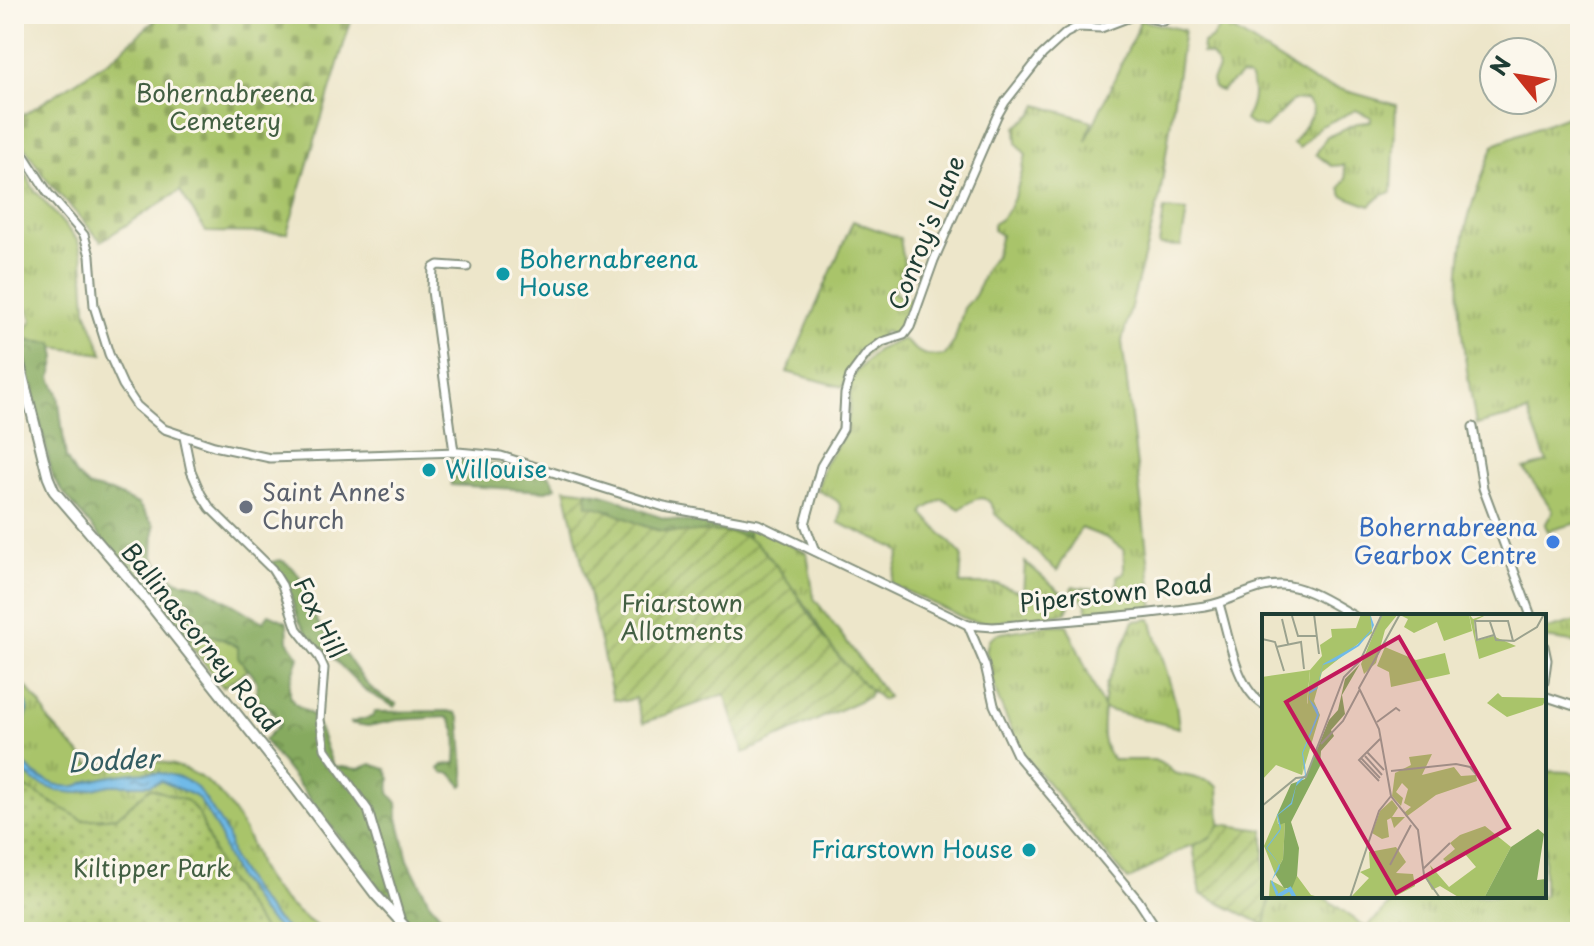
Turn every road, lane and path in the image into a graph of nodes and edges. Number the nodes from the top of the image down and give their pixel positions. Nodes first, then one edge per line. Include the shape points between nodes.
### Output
1 (1176, 14) edge
2 (14, 140) edge
3 (467, 267) dead end
4 (14, 342) edge
5 (1473, 427) dead end
6 (184, 437) junction
7 (454, 452) junction
8 (815, 551) junction
9 (1219, 604) junction
10 (1350, 614) edge
11 (1530, 614) edge
12 (968, 625) junction
13 (1546, 697) edge
14 (1262, 703) edge
15 (1580, 708) edge
16 (407, 929) edge
17 (1159, 932) edge

1 - 8 street, Conroy's Lane via 1163,21 1135,15 1101,28 1073,29 1042,55 1005,102 910,327 867,353 850,376 843,429 821,466 805,524
2 - 6 street via 48,193 84,235 97,319 123,385 146,415
3 - 7 street via 438,265 432,276
4 - 16 main road, Ballinascorney Road via 51,486
5 - 11 street via 1483,488
6 - 7 street via 284,459
6 - 16 street, Fox Hill via 201,494 272,569 297,629 324,668 320,720 325,749 368,810 390,892
7 - 8 street via 501,456 664,507 758,524
8 - 12 street
9 - 10 street, Piperstown Road via 1279,585
9 - 12 street, Piperstown Road via 1142,616
9 - 14 street via 1248,691
12 - 17 street via 1017,755
13 - 15 street

